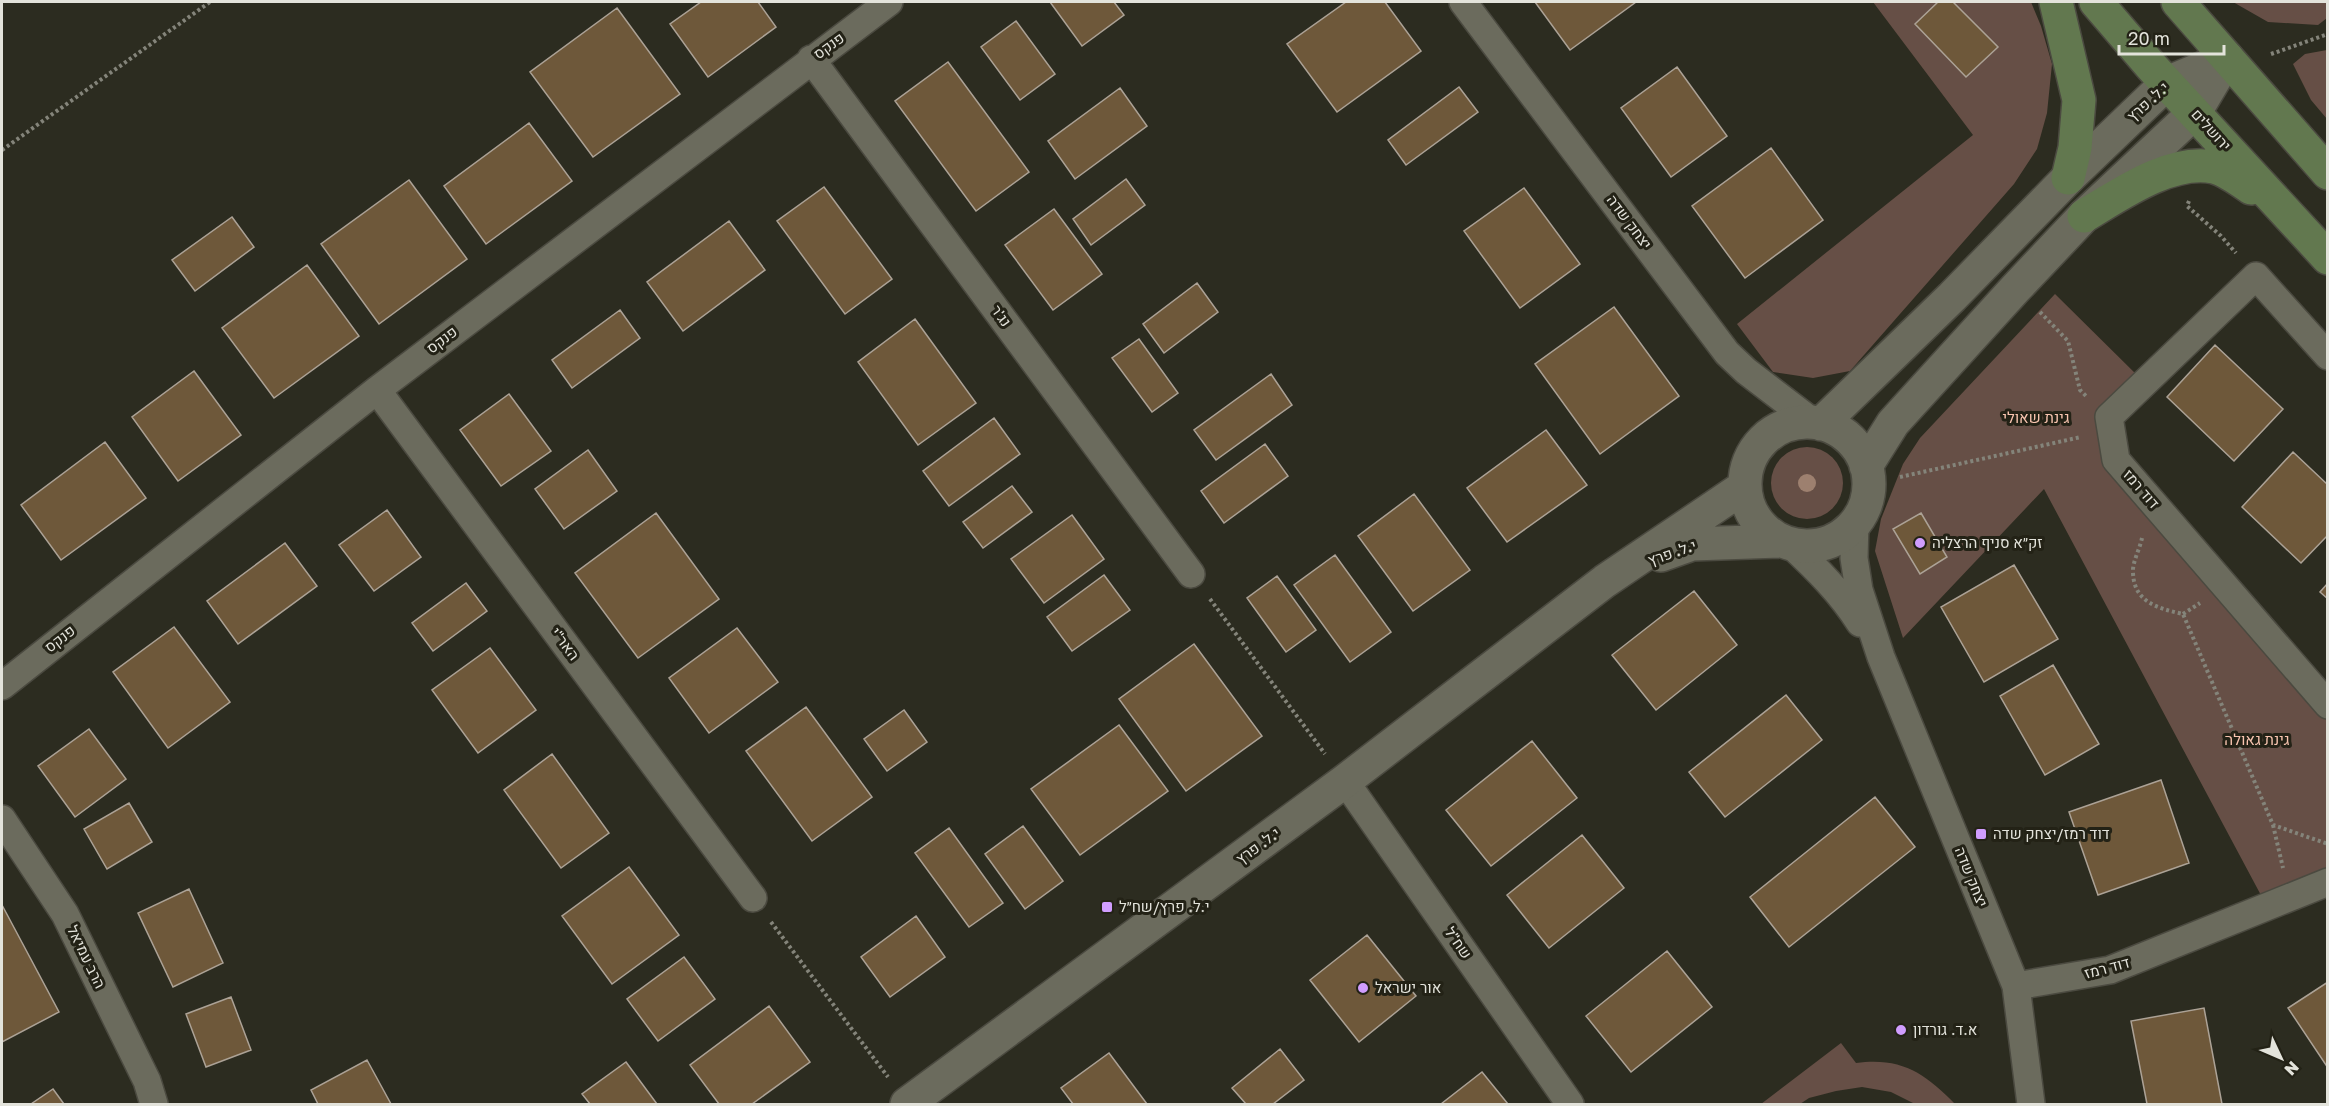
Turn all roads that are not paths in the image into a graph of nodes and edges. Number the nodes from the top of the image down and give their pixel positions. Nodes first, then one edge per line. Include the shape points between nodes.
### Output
1 (890, 2) edge
2 (1463, 2) edge
3 (2056, 2) edge
4 (2096, 2) edge
5 (2178, 2) edge
6 (2227, 58) junction
7 (811, 59) junction
8 (2166, 83) junction
9 (2195, 112) junction
10 (2328, 173) edge
11 (2068, 178) junction
12 (2285, 211) junction
13 (2084, 216) junction
14 (2328, 258) edge
15 (2328, 356) edge
16 (377, 390) junction
17 (1818, 423) junction
18 (1879, 472) junction
19 (1744, 487) junction
20 (1855, 523) junction
21 (1785, 543) junction
22 (1191, 574) road end
23 (1605, 581) junction
24 (1881, 657) junction
25 (2, 686) edge
26 (2328, 705) edge
27 (1345, 782) junction
28 (2, 819) edge
29 (2328, 882) edge
30 (753, 898) road end
31 (2016, 986) junction
32 (154, 1104) edge
33 (907, 1104) edge
34 (1570, 1104) edge
35 (2031, 1104) edge

1 - 7 street, פנקס
2 - 17 street, יצחק שדה via 1727,353 1759,382
3 - 11 main road via 2079,100
4 - 8 main road, ירושלים
5 - 6 main road
6 - 8 street, י.ל. פרץ
6 - 9 street
6 - 10 main road
7 - 16 street, פנקס
7 - 22 street, נג'ר
8 - 9 main road, ירושלים
8 - 11 street, י.ל. פרץ
9 - 12 main road, ירושלים
9 - 13 street
11 - 17 street, י.ל. פרץ via 1952,297
12 - 13 main road via 2216,168 2195,165 2136,185
12 - 14 main road, ירושלים
13 - 18 street via 1893,423
15 - 26 street, דוד רמז via 2256,276 2110,424 2116,460
16 - 25 street, פנקס
16 - 30 street, האר"י
17 - 18 street via 1849,439
17 - 19 street via 1788,425 1761,442 1749,463
18 - 20 street via 1869,478 1866,502
19 - 21 street via 1755,519 1766,532
19 - 23 street, י.ל. פרץ
20 - 21 street via 1826,543 1808,547
20 - 24 street, יצחק שדה via 1854,558 1859,590
21 - 23 street, י.ל. פרץ via 1692,544
21 - 24 street, יצחק שדה via 1845,599
23 - 27 street, י.ל. פרץ
24 - 31 street, יצחק שדה
27 - 33 street, י.ל. פרץ
27 - 34 street, שח"ל
28 - 32 street, הרב עמיאל via 65,914 147,1081
29 - 31 street, דוד רמז via 2110,970
31 - 35 street, יצחק שדה

